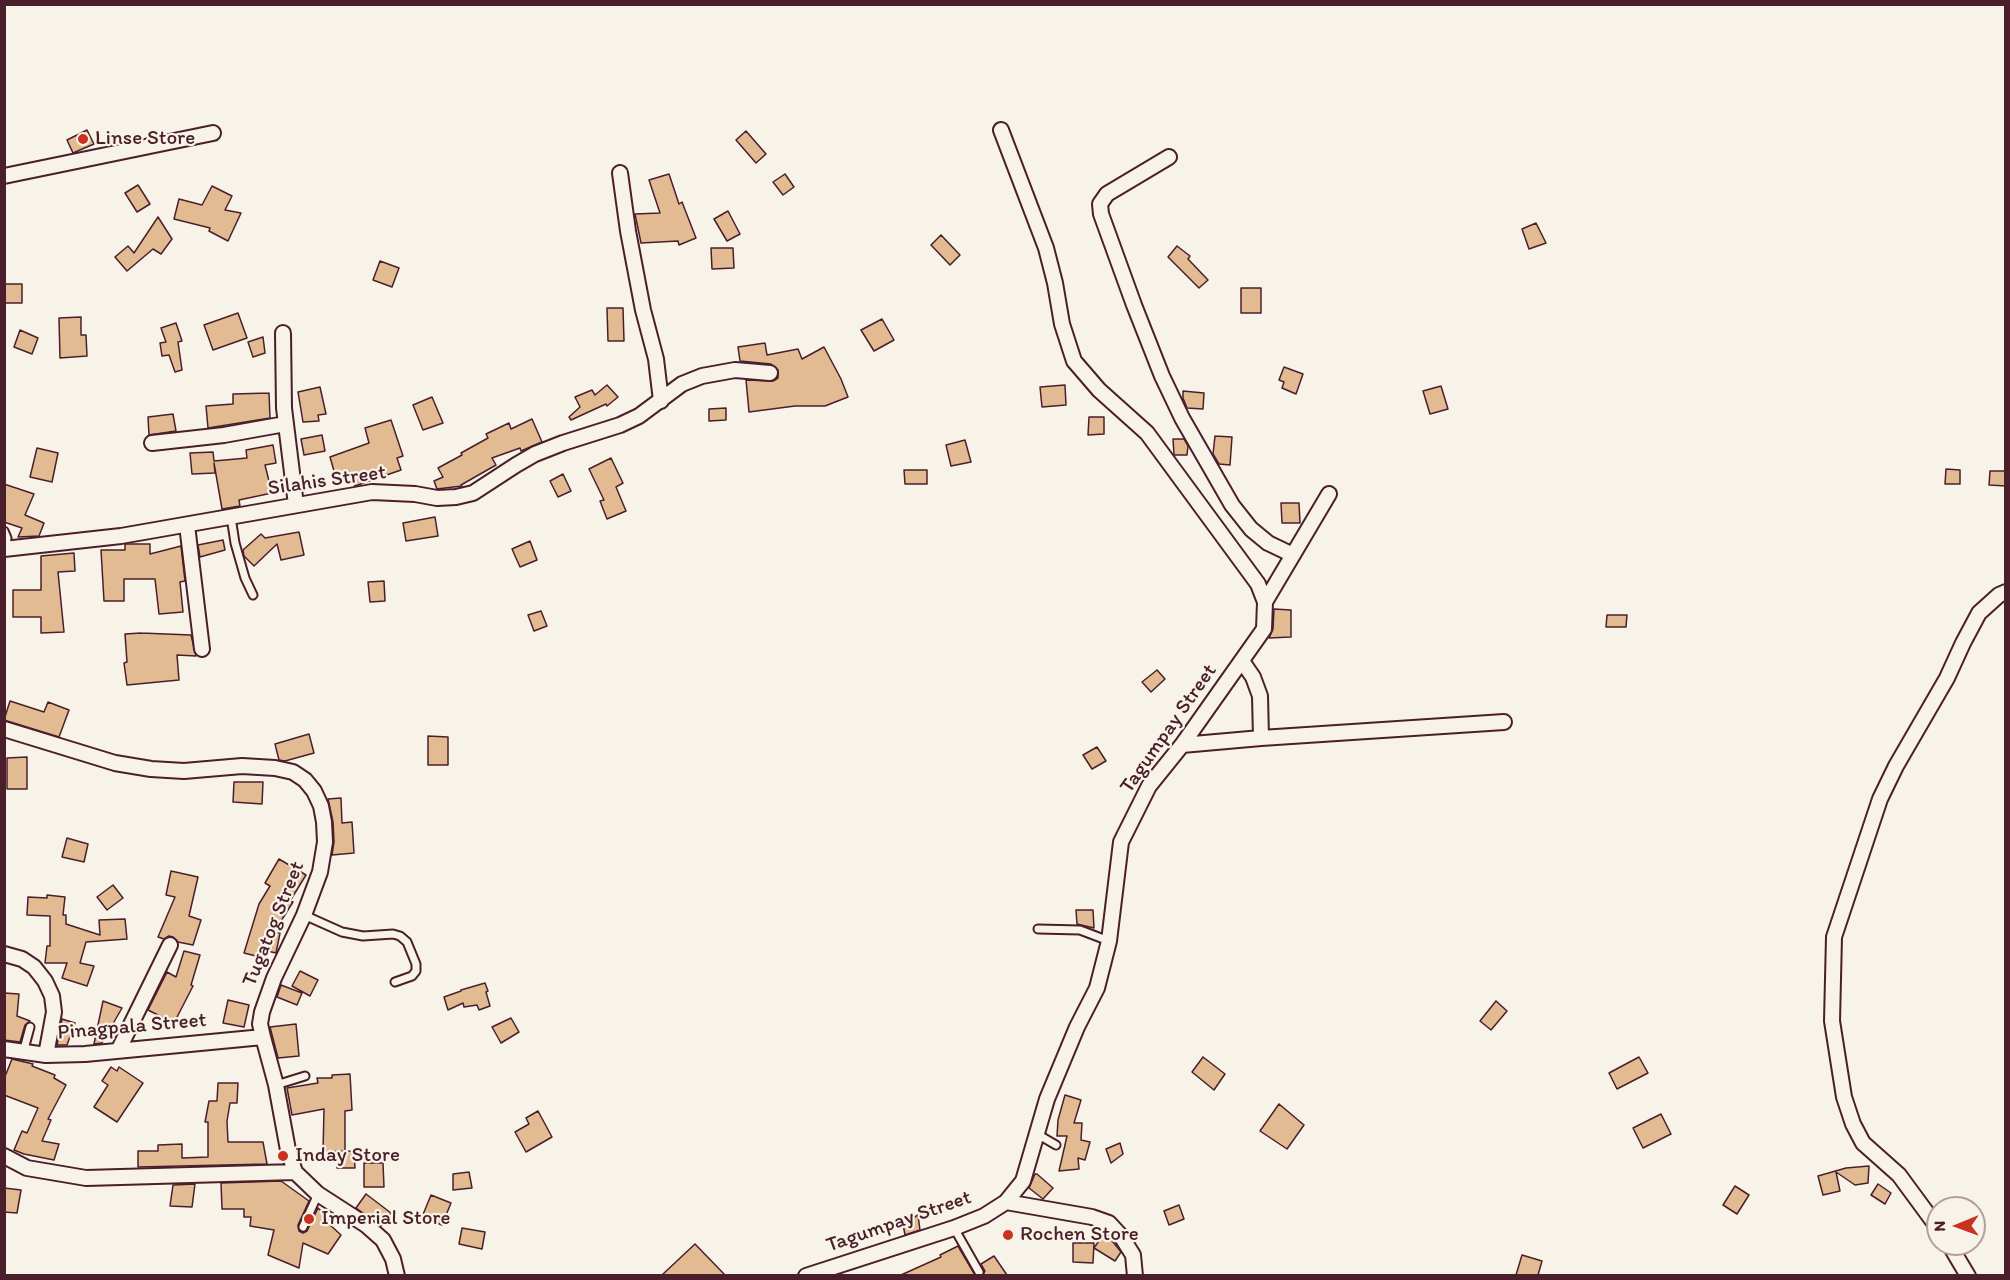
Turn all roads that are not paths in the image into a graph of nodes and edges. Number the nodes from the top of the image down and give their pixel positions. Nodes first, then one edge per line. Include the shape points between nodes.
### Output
1 (1001, 130) dead end
2 (213, 133) dead end
3 (1169, 157) dead end
4 (620, 173) dead end
5 (4, 176) edge
6 (283, 333) dead end
7 (770, 373) dead end
8 (661, 401) junction
9 (285, 424) junction
10 (152, 443) dead end
11 (1329, 494) dead end
12 (296, 506) junction
13 (231, 517) junction
14 (187, 525) junction
15 (4, 531) edge
16 (5, 549) edge
17 (1293, 555) junction
18 (2006, 592) edge
19 (253, 595) dead end
20 (1265, 602) junction
21 (202, 649) dead end
22 (1242, 661) junction
23 (1504, 722) dead end
24 (4, 729) edge
25 (1261, 738) junction
26 (1182, 745) junction
27 (304, 915) junction
28 (1038, 929) dead end
29 (1108, 941) junction
30 (170, 945) dead end
31 (4, 954) edge
32 (395, 982) dead end
33 (30, 1027) dead end
34 (262, 1037) junction
35 (4, 1049) edge
36 (118, 1049) junction
37 (22, 1053) junction
38 (46, 1055) junction
39 (305, 1076) dead end
40 (276, 1085) junction
41 (1037, 1134) junction
42 (1056, 1145) dead end
43 (4, 1156) edge
44 (294, 1172) junction
45 (318, 1194) junction
46 (1006, 1202) junction
47 (1926, 1212) edge
48 (303, 1227) dead end
49 (954, 1228) junction
50 (1956, 1256) edge
51 (979, 1272) dead end
52 (812, 1274) edge
53 (397, 1275) edge
54 (1135, 1275) edge
55 (1968, 1275) edge

1 - 20 street via 1046,248 1074,361 1099,390 1147,433 1258,584
2 - 5 street
3 - 17 street via 1107,194 1101,214 1134,306 1182,418 1232,505 1251,529
4 - 8 street
6 - 9 street
7 - 8 street, Silahis Street via 735,370 702,376 682,384
8 - 12 street, Silahis Street via 620,425 536,454 473,493 437,498 372,492
9 - 10 street
9 - 12 street
11 - 17 street
12 - 13 street, Silahis Street
13 - 14 street, Silahis Street
13 - 19 lane
14 - 16 street, Silahis Street
14 - 21 street
15 - 16 lane
17 - 20 street
18 - 47 street via 1979,614 1892,774 1834,937 1832,1021 1852,1124 1863,1143 1899,1175
20 - 22 street, Tagumpay Street via 1264,629
22 - 25 street via 1260,696
22 - 26 street, Tagumpay Street
23 - 25 street
24 - 27 street, Tugatog Street via 115,763 150,769 184,771 242,766 293,772 314,791 324,822 320,872
25 - 26 street
26 - 29 street, Tagumpay Street via 1149,786 1121,842
27 - 32 lane via 342,932 400,936 407,942 416,971
27 - 34 street, Tugatog Street via 262,1012
28 - 29 lane via 1080,930
29 - 41 street, Tagumpay Street via 1097,988 1060,1067
30 - 36 street
31 - 38 street via 34,967 52,996 54,1012
33 - 37 lane
34 - 36 street, Pinagpala Street
34 - 40 street, Tugatog Street
35 - 37 street, Pinagpala Street
36 - 38 street, Pinagpala Street
37 - 38 street, Pinagpala Street
39 - 40 lane
40 - 44 street, Tugatog Street
41 - 42 lane
41 - 46 street, Tagumpay Street via 1023,1181
43 - 44 street via 27,1168 86,1178
44 - 45 street
45 - 48 lane
45 - 53 street via 383,1240
46 - 49 street, Tagumpay Street
46 - 54 street via 1109,1222 1133,1255
49 - 51 lane
49 - 52 street, Tagumpay Street
50 - 55 street

